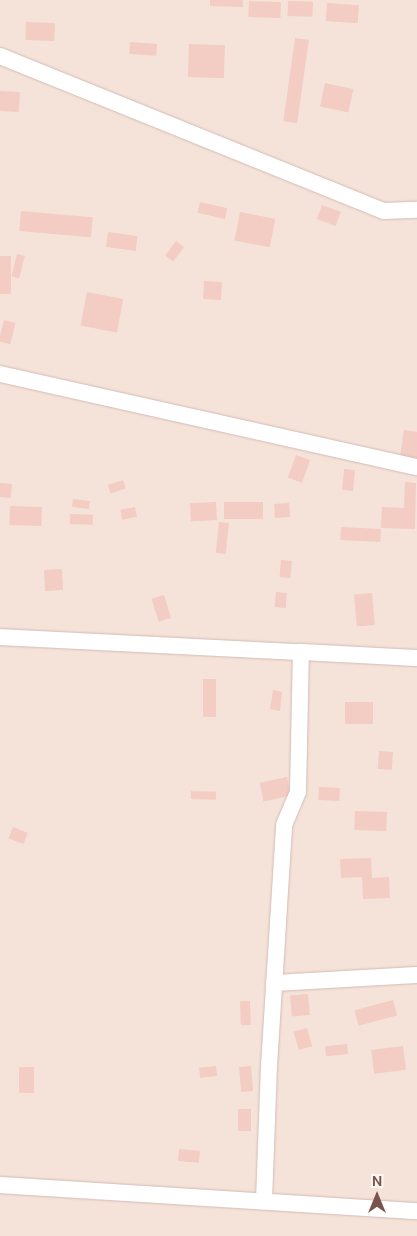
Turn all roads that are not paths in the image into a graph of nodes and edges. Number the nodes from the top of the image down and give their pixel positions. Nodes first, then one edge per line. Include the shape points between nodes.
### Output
1 (0, 56) edge
2 (417, 210) edge
3 (0, 374) edge
4 (417, 467) edge
5 (0, 637) edge
6 (301, 652) junction
7 (417, 658) edge
8 (417, 975) edge
9 (274, 984) junction
10 (0, 1185) edge
11 (264, 1201) junction
12 (417, 1211) edge

1 - 2 street via 384,211
3 - 4 street
5 - 6 street
6 - 7 street
6 - 9 street via 298,792 284,825
8 - 9 street
9 - 11 street
10 - 11 street
11 - 12 street

